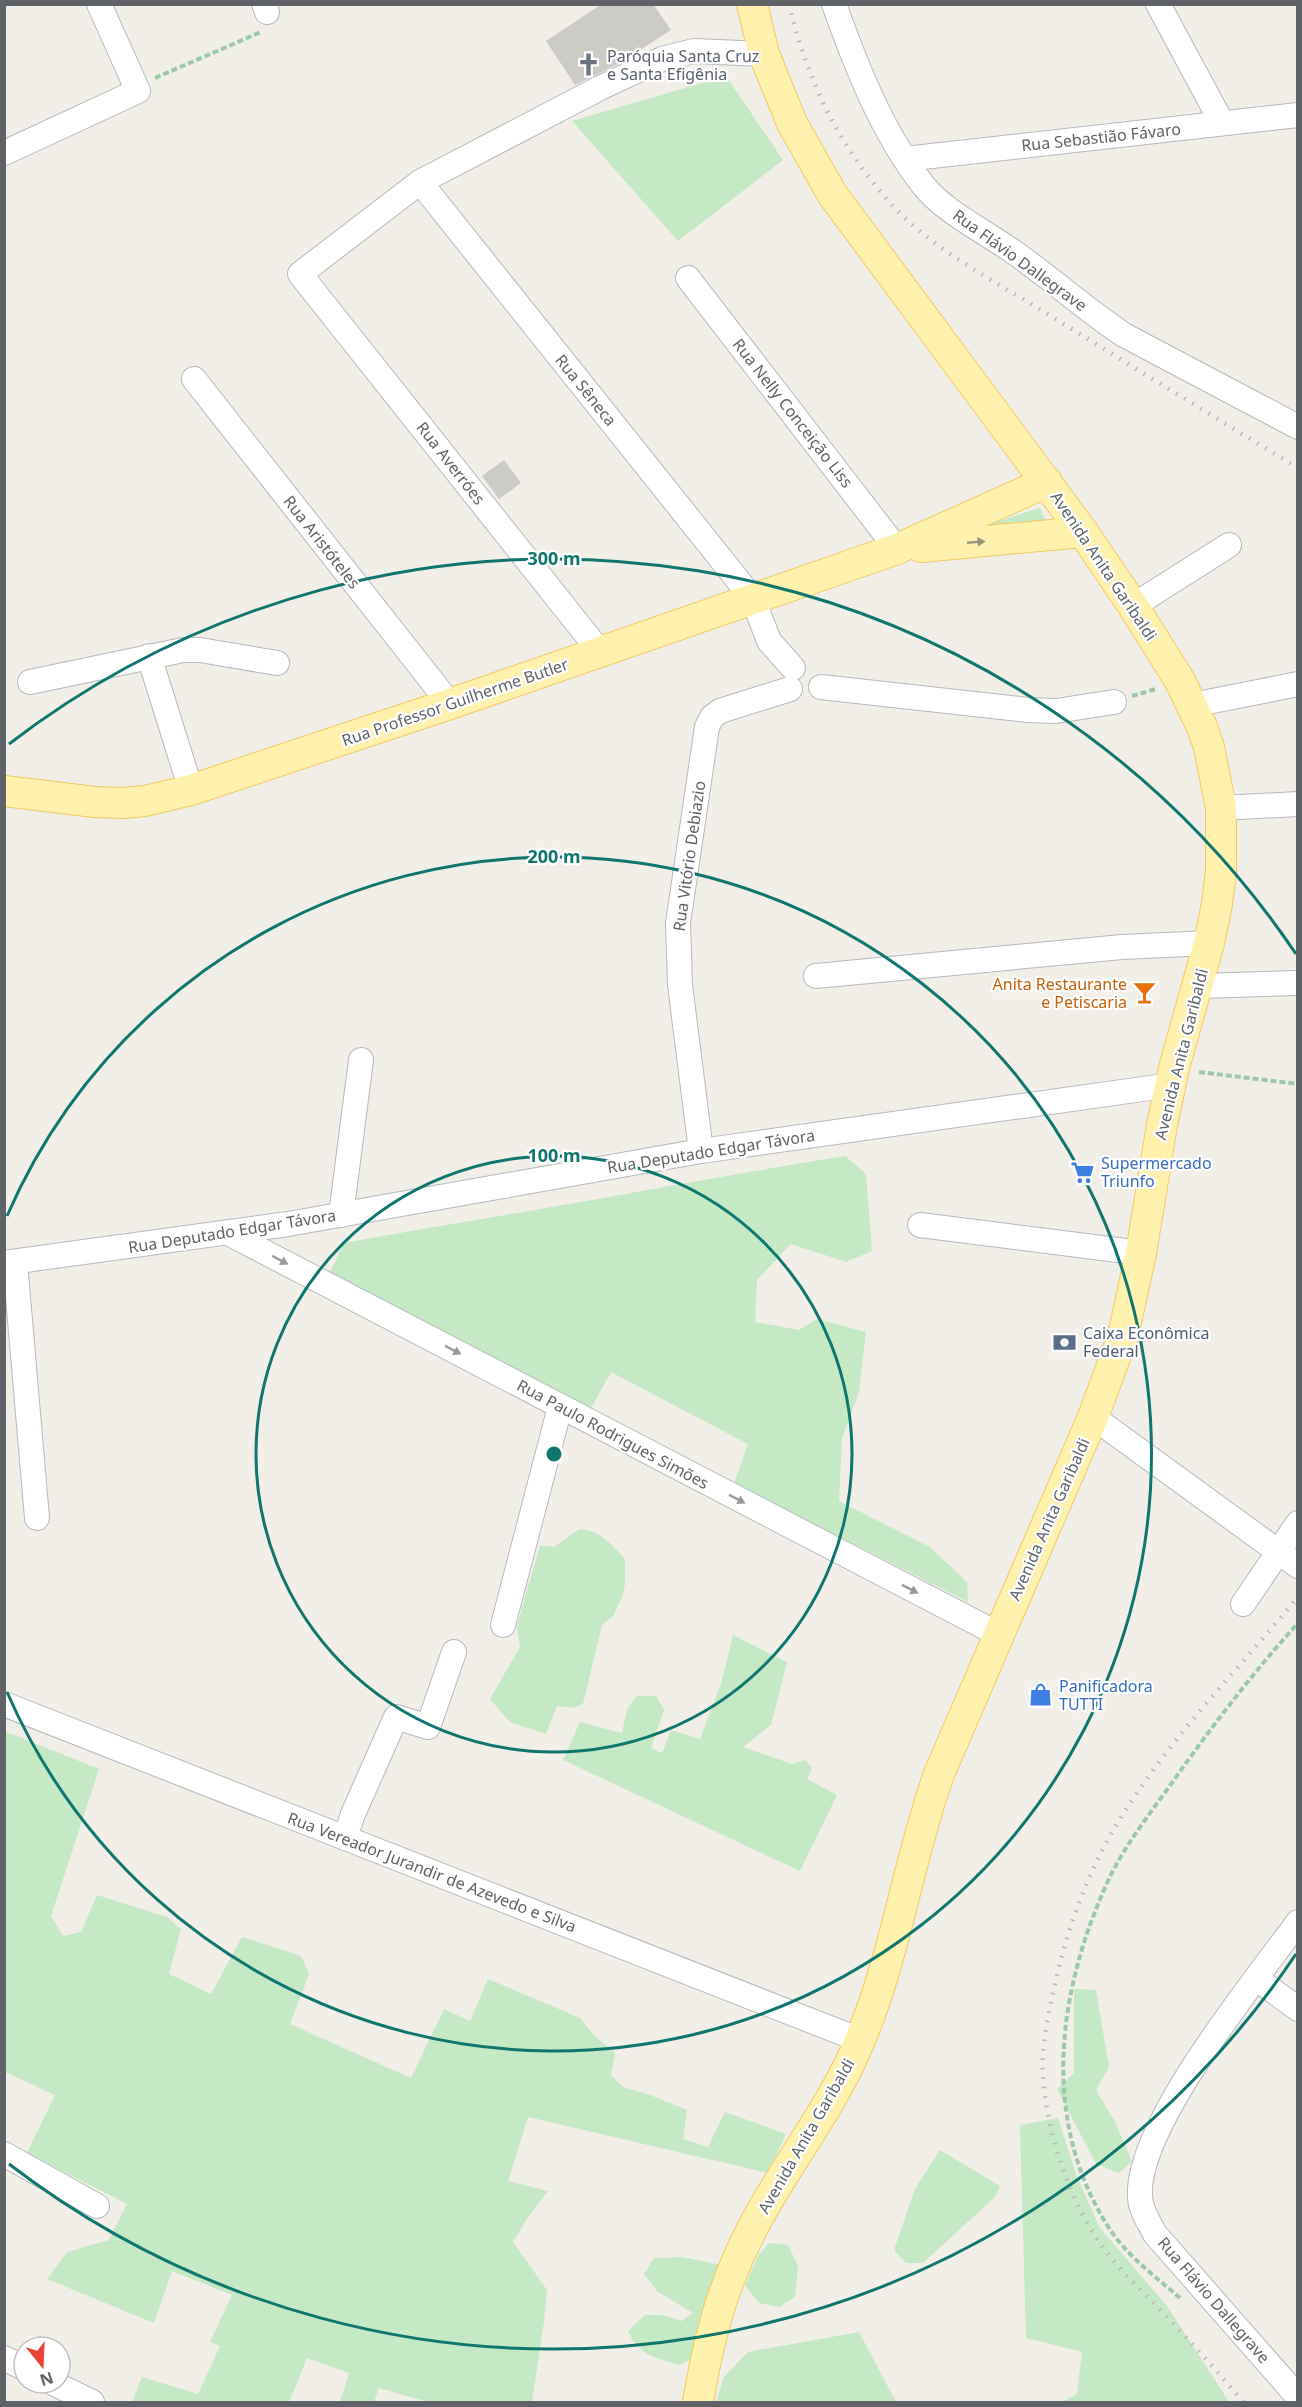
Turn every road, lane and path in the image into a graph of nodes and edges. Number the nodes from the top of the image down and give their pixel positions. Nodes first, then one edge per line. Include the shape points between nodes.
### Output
1 (99, 4) edge
2 (752, 4) edge
3 (834, 4) edge
4 (1158, 4) edge
5 (265, 8) edge
6 (764, 54) junction
7 (138, 91) junction
8 (1298, 115) edge
9 (1222, 123) junction
10 (4, 153) edge
11 (905, 159) junction
12 (420, 182) junction
13 (688, 278) dead end
14 (194, 379) dead end
15 (1298, 427) edge
16 (1047, 482) junction
17 (1083, 532) junction
18 (1229, 545) dead end
19 (897, 549) junction
20 (753, 599) junction
21 (1133, 606) junction
22 (601, 652) junction
23 (149, 656) junction
24 (277, 663) dead end
25 (791, 679) junction
26 (30, 682) dead end
27 (1298, 684) edge
28 (1186, 693) junction
29 (1114, 702) joint
30 (450, 704) junction
31 (191, 790) junction
32 (4, 791) edge
33 (1298, 804) edge
34 (1221, 808) junction
35 (1209, 943) junction
36 (816, 976) dead end
37 (1298, 983) edge
38 (1198, 986) junction
39 (361, 1060) dead end
40 (1172, 1077) junction
41 (1298, 1084) edge
42 (701, 1151) junction
43 (341, 1215) junction
44 (920, 1225) dead end
45 (228, 1233) junction
46 (1141, 1253) junction
47 (10, 1263) edge
48 (560, 1407) junction
49 (1093, 1417) junction
50 (37, 1518) dead end
51 (1298, 1522) edge
52 (1277, 1552) junction
53 (1298, 1566) edge
54 (1243, 1604) dead end
55 (1298, 1623) edge
56 (503, 1625) dead end
57 (998, 1634) junction
58 (454, 1652) dead end
59 (4, 1704) edge
60 (345, 1838) junction
61 (1298, 1922) edge
62 (1257, 1979) junction
63 (1298, 2009) edge
64 (860, 2040) junction
65 (4, 2154) edge
66 (97, 2206) dead end
67 (1185, 2302) dead end
68 (72, 2393) edge
69 (1298, 2397) edge
70 (92, 2403) edge
71 (698, 2403) edge

1 - 7 street
2 - 6 main road, Avenida Anita Garibaldi
3 - 11 street, Rua Flávio Dallegrave via 868,87
4 - 9 street
5 - 7 path via 268,29 146,82
6 - 12 street via 694,51 662,59
6 - 16 main road, Avenida Anita Garibaldi via 792,123 832,194
7 - 10 street
8 - 9 street, Rua Sebastião Fávaro
9 - 11 street, Rua Sebastião Fávaro
11 - 15 street, Rua Flávio Dallegrave via 937,199 1033,266 1101,320
12 - 20 street, Rua Sêneca
12 - 22 street, Rua Averróes via 300,274
13 - 19 street, Rua Nelly Conceição Liss
14 - 30 street, Rua Aristóteles
16 - 17 main road, Avenida Anita Garibaldi
16 - 19 main road, Rua Professor Guilherme Butler
19 -> 17 main road, Rua Professor Guilherme Butler
17 - 21 main road, Avenida Anita Garibaldi
18 - 21 street
19 - 20 main road, Rua Professor Guilherme Butler
20 - 22 main road, Rua Professor Guilherme Butler
20 - 25 street, Rua Sêneca via 769,641
21 - 28 main road, Avenida Anita Garibaldi
22 - 30 main road, Rua Professor Guilherme Butler
23 - 24 street via 200,650
23 - 26 street
23 - 31 street
25 - 29 street via 815,693 821,687 1028,710 1056,711
25 - 42 street, Rua Vitório Debiazio via 720,711 707,727 680,894 678,933 680,985
27 - 28 street
28 - 29 path
28 - 34 main road, Avenida Anita Garibaldi via 1209,747
30 - 31 main road, Rua Professor Guilherme Butler
31 - 32 main road, Rua Professor Guilherme Butler via 122,803
33 - 34 street
34 - 35 main road, Avenida Anita Garibaldi via 1221,871
35 - 36 street via 1122,947
35 - 38 main road, Avenida Anita Garibaldi
37 - 38 street
38 - 40 main road, Avenida Anita Garibaldi
39 - 43 street
40 - 41 path
40 - 42 street, Rua Deputado Edgar Távora
40 - 46 main road, Avenida Anita Garibaldi
42 - 43 street, Rua Deputado Edgar Távora
43 - 45 street, Rua Deputado Edgar Távora
44 - 46 street
45 - 47 street, Rua Deputado Edgar Távora
45 -> 48 street, Rua Paulo Rodrigues Simões
46 - 49 main road, Avenida Anita Garibaldi via 1123,1336
47 - 50 street
48 - 56 street
48 -> 57 street, Rua Paulo Rodrigues Simões
49 - 52 street
49 - 57 main road, Avenida Anita Garibaldi
51 - 52 street
52 - 53 street
52 - 54 street
55 - 67 path via 1205,1735 1127,1845 1096,1911 1067,2015 1062,2078 1069,2137 1086,2186 1110,2230 1145,2269
57 - 64 main road, Avenida Anita Garibaldi via 928,1803 887,1962
58 - 60 street via 428,1727 396,1717
59 - 60 street, Rua Vereador Jurandir de Azevedo e Silva
60 - 64 street, Rua Vereador Jurandir de Azevedo e Silva
61 - 62 street
62 - 63 street
62 - 69 street, Rua Flávio Dallegrave via 1175,2098 1144,2163 1139,2198 1155,2234
64 - 71 main road, Avenida Anita Garibaldi via 837,2088 740,2254 714,2322
65 - 66 street
68 - 70 street

